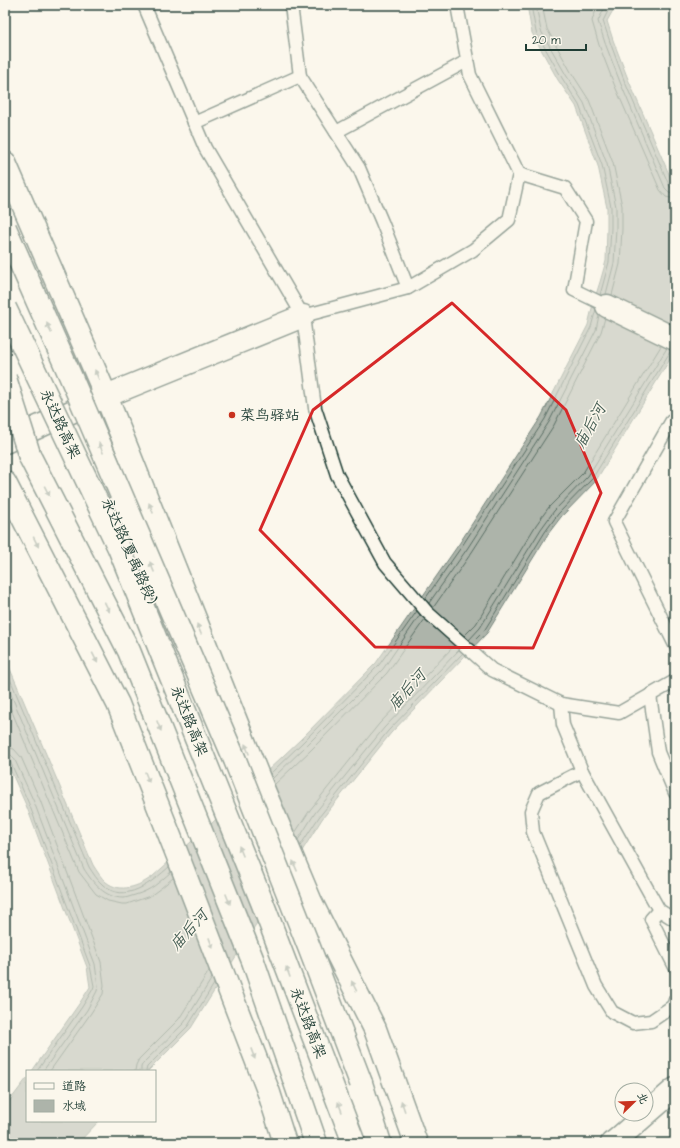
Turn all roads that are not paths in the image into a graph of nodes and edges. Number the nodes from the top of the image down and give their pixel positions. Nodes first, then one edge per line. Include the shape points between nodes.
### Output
1 (144, 5) edge
2 (291, 5) edge
3 (457, 5) edge
4 (467, 61) junction
5 (300, 76) junction
6 (194, 123) junction
7 (336, 132) junction
8 (5, 163) edge
9 (519, 174) junction
10 (5, 228) edge
11 (408, 288) junction
12 (5, 297) edge
13 (607, 306) joint
14 (5, 308) edge
15 (303, 316) junction
16 (675, 339) edge
17 (5, 378) edge
18 (106, 396) junction
19 (67, 414) junction
20 (5, 416) edge
21 (675, 417) edge
22 (5, 442) edge
23 (30, 457) junction
24 (5, 483) edge
25 (675, 645) edge
26 (675, 681) edge
27 (650, 695) junction
28 (561, 704) junction
29 (582, 771) junction
30 (675, 793) edge
31 (659, 910) junction
32 (675, 920) edge
33 (675, 967) edge
34 (675, 1000) edge
35 (675, 1089) edge
36 (614, 1142) edge
37 (285, 1143) edge
38 (316, 1143) edge
39 (354, 1143) edge
40 (371, 1143) edge
41 (380, 1143) edge
42 (416, 1143) edge

1 - 6 lane
2 - 5 lane
3 - 4 lane
4 - 7 lane
4 - 9 lane via 470,75
5 - 6 lane
5 - 7 lane
6 - 15 lane via 205,148
7 - 11 lane via 359,168
18 -> 8 main road
9 - 11 lane via 509,220 473,250
9 - 13 lane via 565,188 586,222 574,290
41 -> 10 main road, bridge via 361,1083 234,760
11 - 15 lane
12 - 19 main road, 永达路(夏禹路段)
13 - 16 main road
39 -> 14 main road, 永达路高架, bridge via 259,895 119,548
15 - 18 main road
15 - 28 lane via 315,408 337,475 385,563 427,612 492,670
17 - 23 main road, bridge
18 - 19 main road
42 -> 18 main road via 376,1029 310,902
19 - 22 main road
19 - 40 main road, 永达路(夏禹路段) via 206,720
20 - 23 main road, bridge
21 - 25 lane via 614,522
23 -> 38 main road, 永达路高架 via 129,651 253,961
24 -> 37 main road via 118,704 269,1093
26 - 27 lane
27 - 28 lane via 619,713
27 - 30 lane via 658,752
28 - 29 lane via 563,725
29 - 31 lane
29 - 34 lane via 539,793 531,811 533,832 596,986 612,1012 633,1023 651,1021 673,1006
31 - 32 lane
31 - 33 lane via 651,920
35 - 36 main road

